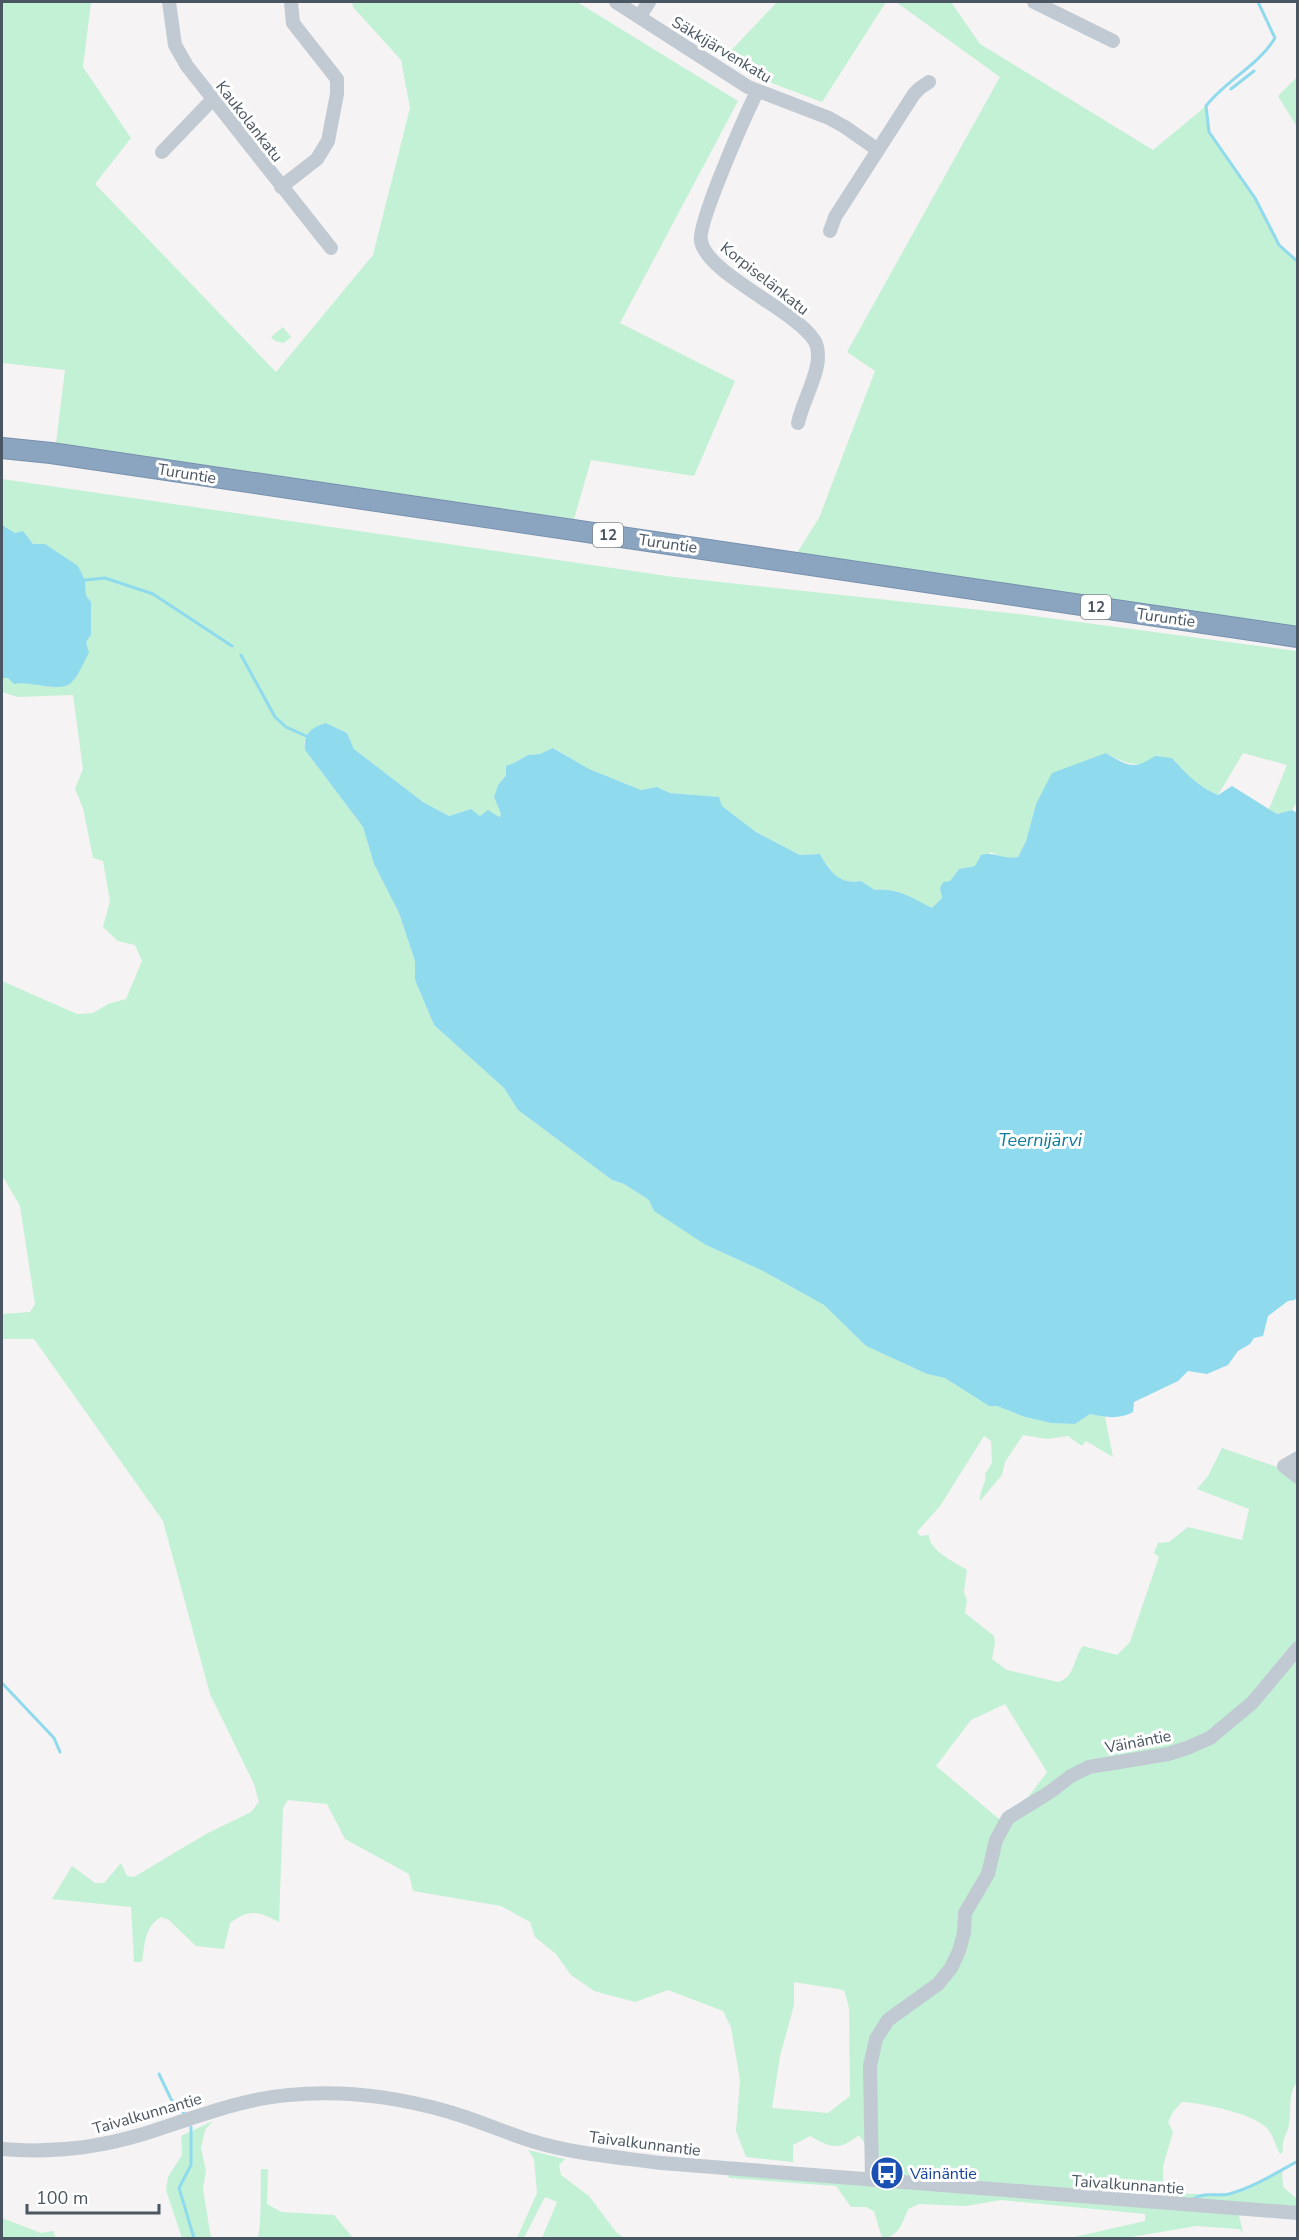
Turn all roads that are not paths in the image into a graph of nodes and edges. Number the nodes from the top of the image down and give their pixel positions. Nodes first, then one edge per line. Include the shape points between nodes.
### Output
1 (169, 2) edge
2 (291, 2) edge
3 (616, 2) edge
4 (649, 2) edge
5 (1034, 2) edge
6 (639, 17) junction
7 (1113, 41) dead end
8 (928, 82) dead end
9 (757, 92) junction
10 (212, 100) junction
11 (878, 150) junction
12 (162, 152) dead end
13 (281, 187) junction
14 (830, 231) dead end
15 (331, 248) dead end
16 (798, 423) dead end
17 (2, 448) edge
18 (1298, 637) edge
19 (1298, 1458) edge
20 (1298, 1477) edge
21 (1298, 1648) edge
22 (2, 2149) edge
23 (872, 2180) junction
24 (1298, 2213) edge

1 - 10 street, Kaukolankatu via 175,45
2 - 13 street via 292,23 337,79 337,94 328,141 317,159
3 - 6 street, Säkkijärvenkatu
4 - 6 street
5 - 7 street
6 - 9 street, Säkkijärvenkatu
8 - 11 street via 914,94
9 - 11 street, Säkkijärvenkatu via 829,118
9 - 16 street, Korpiselänkatu via 706,214 700,240 706,254 720,268 814,339 818,359
10 - 12 street
10 - 13 street, Kaukolankatu
11 - 14 street
13 - 15 street, Kaukolankatu
17 - 18 highway, Turuntie / 12
19 - 20 street via 1284,1466
21 - 23 street, Väinäntie via 1252,1703 1210,1738 1168,1754 1089,1767 1008,1818 996,1840 988,1874 965,1913 964,1933 951,1968 938,1984 888,2020 876,2039 870,2066
22 - 23 street, Taivalkunnantie via 27,2151 99,2145 236,2104 288,2095 347,2094 446,2111 533,2141 577,2151 661,2163
23 - 24 street, Taivalkunnantie

